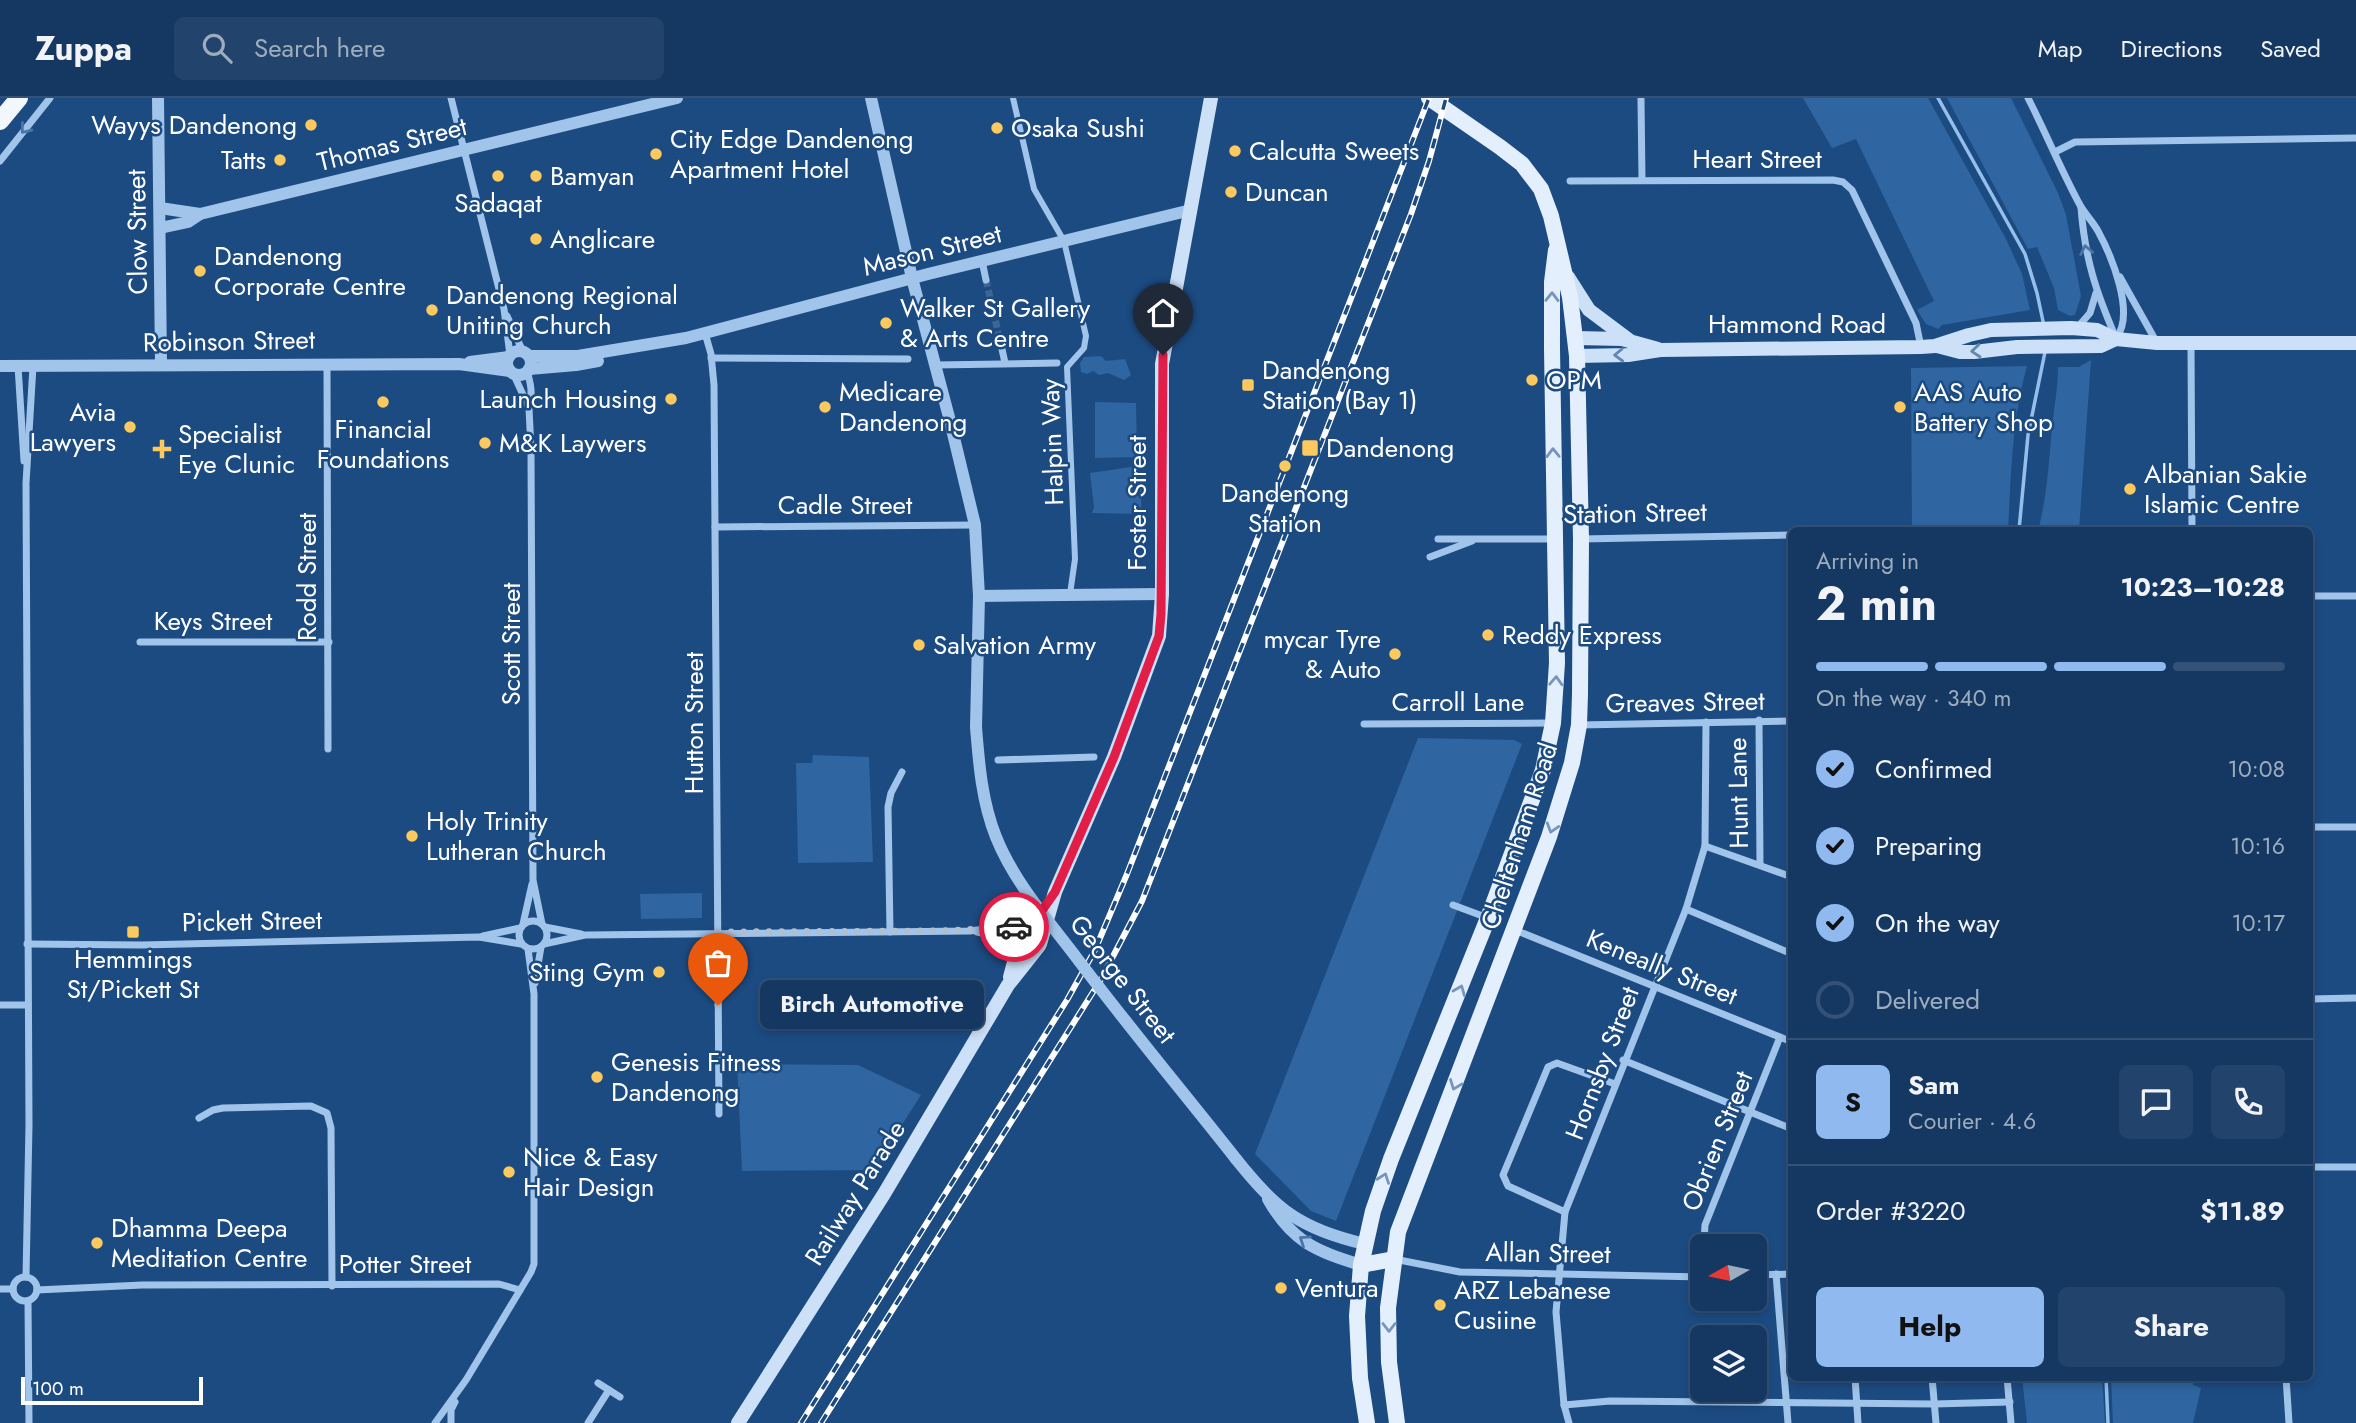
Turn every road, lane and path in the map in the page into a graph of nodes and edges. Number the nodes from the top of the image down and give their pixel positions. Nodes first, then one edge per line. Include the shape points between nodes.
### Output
1 (19, 98) edge
2 (50, 98) edge
3 (158, 98) edge
4 (451, 98) edge
5 (677, 98) edge
6 (871, 98) edge
7 (1013, 98) edge
8 (1210, 98) edge
9 (1429, 98) edge
10 (2028, 98) edge
11 (1641, 99) edge
12 (0, 121) edge
13 (2356, 138) edge
14 (465, 151) junction
15 (2055, 152) junction
16 (0, 161) edge
17 (1642, 180) junction
18 (1570, 181) dead end
19 (160, 208) junction
20 (2081, 208) junction
21 (1191, 210) junction
22 (200, 214) junction
23 (160, 228) junction
24 (1064, 241) junction
25 (1557, 246) junction
26 (982, 261) junction
27 (2113, 264) junction
28 (1565, 272) junction
29 (912, 278) junction
30 (986, 280) tunnel mouth
31 (2096, 291) junction
32 (504, 309) junction
33 (2074, 328) junction
34 (705, 333) junction
35 (686, 338) junction
36 (1576, 338) junction
37 (2116, 339) junction
38 (1629, 340) junction
39 (2157, 343) junction
40 (2356, 343) edge
41 (2191, 344) junction
42 (1928, 347) junction
43 (1002, 349) tunnel mouth
44 (1552, 349) junction
45 (1660, 349) junction
46 (509, 356) junction
47 (1577, 356) junction
48 (711, 358) junction
49 (908, 359) dead end
50 (527, 362) junction
51 (327, 363) junction
52 (1005, 363) junction
53 (1057, 363) joint
54 (459, 364) junction
55 (161, 365) junction
56 (935, 365) junction
57 (0, 366) edge
58 (18, 366) junction
59 (33, 366) junction
60 (1067, 367) junction
61 (512, 372) junction
62 (529, 408) junction
63 (26, 482) junction
64 (975, 525) junction
65 (715, 527) junction
66 (2192, 527) edge
67 (1788, 535) edge
68 (1438, 539) dead end
69 (1479, 539) junction
70 (1554, 539) junction
71 (1581, 539) junction
72 (1430, 557) dead end
73 (1070, 594) junction
74 (1162, 594) junction
75 (979, 596) junction
76 (2313, 596) edge
77 (2356, 596) edge
78 (140, 642) dead end
79 (328, 642) junction
80 (1759, 720) junction
81 (1788, 721) edge
82 (1706, 722) junction
83 (1553, 723) junction
84 (1364, 724) dead end
85 (1579, 725) junction
86 (328, 749) dead end
87 (1094, 757) dead end
88 (998, 760) dead end
89 (902, 772) dead end
90 (2313, 827) edge
91 (2356, 827) edge
92 (1705, 846) junction
93 (1760, 865) junction
94 (1788, 876) edge
95 (533, 880) junction
96 (1055, 892) junction
97 (1453, 905) dead end
98 (1686, 909) junction
99 (1488, 918) junction
100 (543, 925) junction
101 (522, 926) junction
102 (1026, 927) junction
103 (1515, 930) junction
104 (970, 931) junction
105 (716, 932) junction
106 (890, 932) junction
107 (585, 935) junction
108 (479, 937) junction
109 (27, 944) junction
110 (524, 946) junction
111 (542, 946) junction
112 (1017, 946) junction
113 (1039, 946) junction
114 (1788, 952) edge
115 (1008, 985) junction
116 (1654, 986) junction
117 (534, 994) junction
118 (2356, 998) edge
119 (2313, 999) edge
120 (0, 1005) edge
121 (27, 1005) junction
122 (1780, 1037) junction
123 (1788, 1040) edge
124 (1623, 1060) junction
125 (1615, 1084) junction
126 (1751, 1112) junction
127 (719, 1114) dead end
128 (199, 1118) dead end
129 (1788, 1127) edge
130 (2313, 1167) edge
131 (2356, 1167) edge
132 (1265, 1193) junction
133 (1565, 1212) junction
134 (1704, 1234) edge
135 (1365, 1244) junction
136 (1394, 1259) junction
137 (1361, 1265) junction
138 (1560, 1273) junction
139 (1768, 1274) edge
140 (1776, 1274) junction
141 (1788, 1275) edge
142 (26, 1277) junction
143 (1690, 1277) edge
144 (332, 1286) junction
145 (0, 1289) edge
146 (13, 1289) junction
147 (37, 1290) junction
148 (520, 1290) junction
149 (28, 1301) junction
150 (466, 1380) junction
151 (1855, 1381) edge
152 (1932, 1381) edge
153 (2007, 1381) edge
154 (2286, 1381) edge
155 (598, 1383) dead end
156 (609, 1390) junction
157 (620, 1397) dead end
158 (2010, 1402) junction
159 (1787, 1403) junction
160 (1857, 1404) junction
161 (1934, 1404) junction
162 (1564, 1405) junction
163 (29, 1423) edge
164 (435, 1423) edge
165 (451, 1423) edge
166 (588, 1423) edge
167 (738, 1423) edge
168 (1367, 1423) edge
169 (1397, 1423) edge
170 (1569, 1423) edge
171 (1788, 1423) edge
172 (1858, 1423) edge
173 (1936, 1423) edge
174 (2011, 1423) edge
175 (2289, 1423) edge

1 - 12 highway
2 -> 16 street
3 - 19 street, Clow Street
4 - 14 street, Scott Street
5 - 14 street, Thomas Street
6 - 29 street, George Street
7 - 24 street, Halpin Way via 1034,190
8 - 21 main road, Foster Street
9 - 25 main road, Cheltenham Road via 1525,168 1546,201
10 - 15 street
11 - 17 street
13 - 15 street via 2075,142
14 - 22 street, Thomas Street
14 - 32 street, Scott Street
15 - 20 street
17 - 18 street, Heart Street
17 - 42 street, Heart Street via 1843,182 1853,192
19 - 22 street, Thomas Street
19 - 23 street, Clow Street
20 - 27 street via 2099,232
31 -> 20 street
21 - 24 street, Mason Street
21 - 74 main road, Foster Street via 1162,364
22 - 23 street, Thomas Street via 188,222
23 - 55 street, Clow Street
24 - 26 street, Mason Street
24 - 60 street, Halpin Way via 1086,336 1084,348
25 - 28 main road, Cheltenham Road
44 -> 25 main road, Cheltenham Road
26 - 29 street, Mason Street
26 - 30 street
27 - 37 street via 2123,317
27 - 39 street
28 - 36 main road, Cheltenham Road
28 - 38 main road via 1589,310
29 - 34 street, Mason Street
29 - 56 street, George Street
31 - 33 street via 2092,310
31 - 37 street
32 - 46 street, Scott Street
32 - 50 street, Scott Street
33 - 37 main road, Hammond Road via 2100,330
33 - 42 main road, Hammond Road via 1969,335
34 - 35 street, Mason Street
34 - 48 street, Hutton Street
35 - 50 street, Mason Street
35 - 50 street, Mason Street via 661,349 576,365
36 - 38 main road, Hammond Road
36 - 44 main road
36 - 47 main road, Cheltenham Road
37 - 39 main road, Hammond Road
37 -> 42 main road, Hammond Road via 2101,346 1968,352
38 - 45 main road, Hammond Road
39 - 41 main road, Hammond Road
40 - 41 main road, Hammond Road
41 - 66 street
42 - 45 main road, Hammond Road
43 - 52 street
44 - 47 main road
70 -> 44 main road, Cheltenham Road
45 -> 47 main road, Hammond Road
46 - 50 street via 514,352
46 - 54 street, Robinson Street
46 - 61 street via 507,366
47 - 71 main road, Cheltenham Road
48 - 49 street
48 - 65 street, Hutton Street
50 - 61 street via 522,374
50 - 62 street, Scott Street
51 - 54 street, Robinson Street
51 - 55 street, Robinson Street
51 - 79 street, Rodd Street
52 - 53 street
52 - 56 street
53 - 60 street
54 - 61 street, Robinson Street
55 - 59 street, Robinson Street
56 - 64 street, George Street
57 - 58 street, Robinson Street
58 - 59 street, Robinson Street
58 - 63 street
59 - 63 street
60 - 73 street, Halpin Way via 1075,559
61 - 62 street, Scott Street
62 - 95 street, Scott Street
63 - 109 street
64 - 65 street, Cadle Street
64 - 75 street, George Street
65 - 105 street, Hutton Street
67 - 71 street, Station Street
68 - 69 street, Station Street
69 - 70 street, Station Street
69 - 72 street, Station Street
70 - 71 main road, Station Street
83 -> 70 main road, Cheltenham Road via 1557,663
71 - 85 main road, Cheltenham Road
73 - 74 street
73 - 75 street
74 - 96 main road, Foster Street via 1158,641
75 - 132 street, George Street, bridge via 976,727 981,782 1010,864 1112,1004
76 - 77 street
78 - 79 street, Keys Street
79 - 86 street, Rodd Street
80 - 81 street, Greaves Street
80 - 82 street, Greaves Street
80 - 93 street, Hunt Lane
82 - 85 street, Greaves Street
82 - 92 street, Hornsby Street
83 - 84 street, Carroll Lane
83 - 85 main road
83 - 99 main road, Cheltenham Road via 1543,770
85 -> 103 main road, Cheltenham Road via 1549,837
87 - 88 street
89 - 106 street via 888,807
90 - 91 street
92 - 93 street
92 - 98 street, Hornsby Street
93 - 94 street
95 - 100 street, Scott Street
95 - 101 street, Scott Street
96 - 102 main road, Foster Street via 1039,917
96 - 113 main road, Foster Street
97 - 99 street
98 - 114 street
98 - 116 street, Hornsby Street
99 - 103 main road
135 -> 99 main road, Cheltenham Road via 1384,1176
100 - 101 street via 532,921
100 - 107 street
100 - 111 street via 547,936
101 - 108 street, Pickett Street
101 - 110 street via 518,936
102 - 104 street
102 - 112 main road via 1017,935
102 - 113 main road via 1039,932
103 - 116 street, Keneally Street
103 -> 136 main road, Cheltenham Road via 1398,1231
104 - 106 street
104 - 112 street via 1005,938
105 - 106 street
105 - 107 street
105 - 127 street, Hutton Street
107 - 111 street
108 - 109 street, Pickett Street
108 - 110 street, Pickett Street
109 - 121 street
110 - 111 street
110 - 117 street
111 - 117 street
112 - 113 main road via 1028,952
112 - 115 main road, Railway Parade
113 - 115 main road, Railway Parade
115 - 167 main road, Railway Parade via 884,1194
116 - 122 street, Keneally Street
116 - 124 street, Hornsby Street
117 - 148 street via 534,1256 533,1269
118 - 119 street
120 - 121 street
121 - 142 street
122 - 123 street, Keneally Street
122 - 126 street, Obrien Street
124 - 125 street, Hornsby Street
124 - 126 street
125 - 133 street, Hornsby Street
125 - 133 street via 1557,1063 1548,1068 1503,1175 1508,1186
126 - 129 street
126 - 134 street, Obrien Street
128 - 144 street via 223,1108 311,1106 327,1113 331,1128
130 - 131 street
132 - 135 street, George Street via 1308,1227
137 -> 132 street, George Street via 1326,1254 1289,1230
133 - 138 street, Hornsby Street
135 - 136 main road
135 - 137 main road, Cheltenham Road
136 - 137 main road
136 - 138 street, Allan Street via 1460,1272
136 -> 169 main road, Cheltenham Road via 1388,1308
137 - 168 main road via 1357,1349
138 - 143 street, Allan Street
138 - 162 street, Hornsby Street via 1556,1312
139 - 140 street
140 - 141 street
140 - 159 street
142 - 146 street via 16,1281
142 - 147 street via 34,1281
144 - 147 street, Potter Street via 142,1285
144 - 148 street, Potter Street via 499,1284
145 - 146 street
146 - 149 street via 16,1298
147 - 149 street
148 - 150 street
149 - 163 street
150 - 164 street
150 - 165 street via 451,1410
151 - 160 street
152 - 161 street
153 - 158 street
154 - 175 street
155 - 156 street
156 - 157 street
156 - 166 street
158 - 161 street
158 - 174 street
159 - 160 street
159 - 162 street
159 - 171 street
160 - 161 street
160 - 172 street
161 - 173 street
162 - 170 street, Hornsby Street

